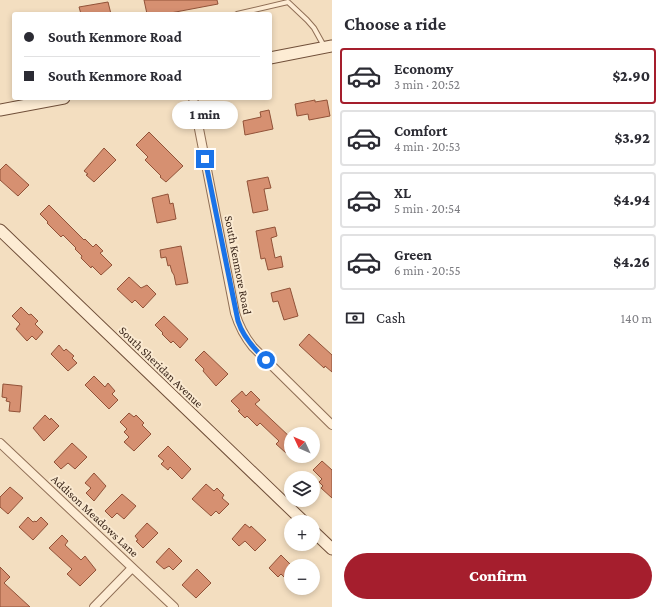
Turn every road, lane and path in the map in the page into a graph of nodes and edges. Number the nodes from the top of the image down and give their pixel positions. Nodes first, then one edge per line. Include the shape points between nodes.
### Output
1 (287, 1) edge
2 (245, 12) edge
3 (328, 47) edge
4 (272, 58) edge
5 (53, 100) edge
6 (193, 100) edge
7 (0, 110) edge
8 (0, 230) edge
9 (332, 425) edge
10 (0, 443) edge
11 (297, 515) edge
12 (320, 538) edge
13 (332, 549) edge
14 (132, 568) junction
15 (94, 607) edge
16 (174, 607) edge

1 - 2 lane
1 - 3 lane via 307,20
3 - 4 street
5 - 7 street
6 - 9 street, South Kenmore Road via 239,325 252,347
8 - 11 street, South Sheridan Avenue
10 - 14 street, Addison Meadows Lane
12 - 13 street
14 - 15 street
14 - 16 street, Addison Meadows Lane

